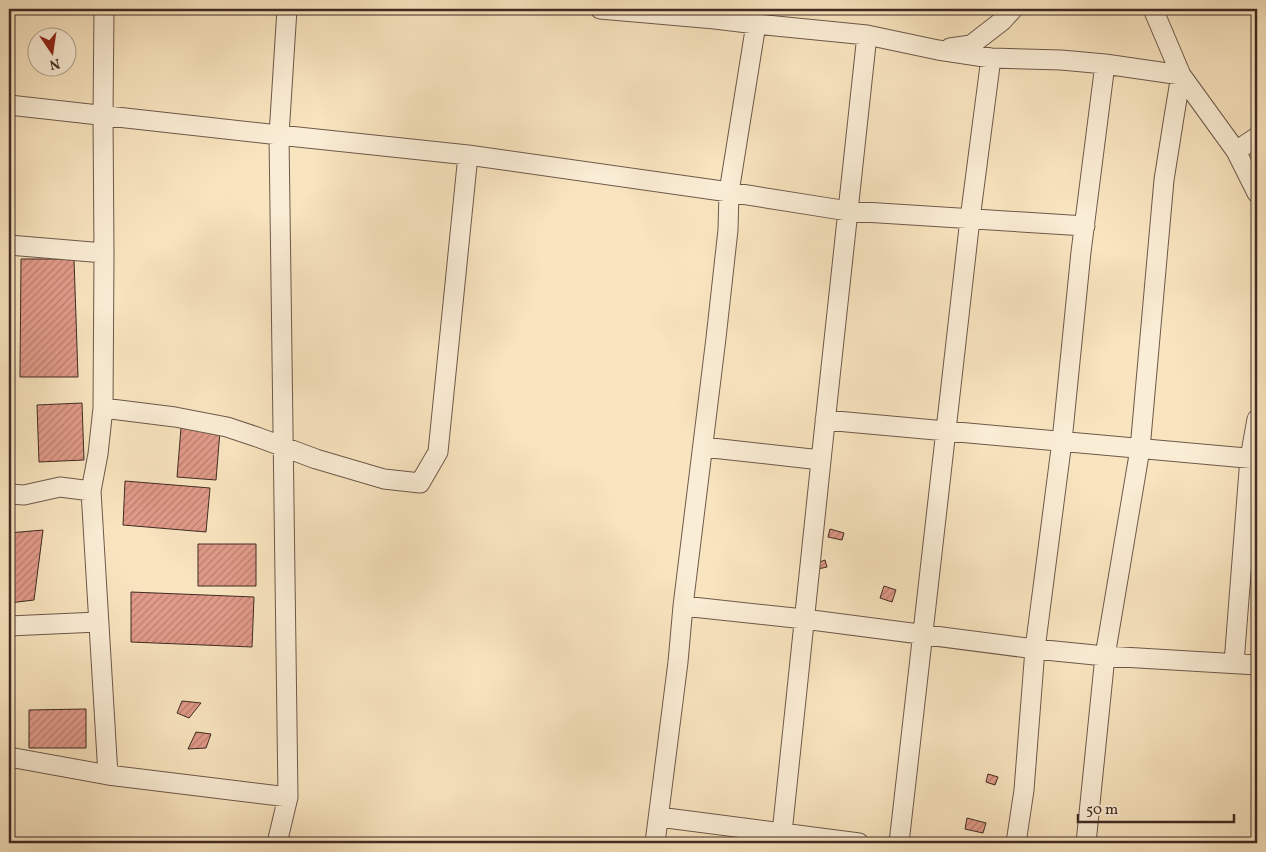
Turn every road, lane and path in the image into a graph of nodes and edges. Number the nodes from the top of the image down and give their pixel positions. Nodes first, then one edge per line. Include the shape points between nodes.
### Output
1 (104, 9) edge
2 (287, 9) edge
3 (600, 9) edge
4 (1013, 9) edge
5 (1153, 9) edge
6 (715, 14) edge
7 (756, 24) junction
8 (867, 35) junction
9 (938, 50) junction
10 (991, 58) junction
11 (1105, 64) junction
12 (1181, 75) junction
13 (9, 105) edge
14 (103, 116) junction
15 (279, 135) junction
16 (1257, 137) edge
17 (1236, 151) junction
18 (468, 155) junction
19 (729, 192) junction
20 (1257, 193) edge
21 (848, 211) junction
22 (970, 219) junction
23 (1085, 226) junction
24 (9, 246) edge
25 (104, 253) junction
26 (103, 408) junction
27 (1257, 419) edge
28 (825, 420) junction
29 (946, 431) junction
30 (1062, 441) junction
31 (284, 447) junction
32 (703, 447) junction
33 (1140, 448) junction
34 (1254, 458) edge
35 (821, 460) junction
36 (91, 491) junction
37 (9, 494) edge
38 (683, 606) junction
39 (804, 619) junction
40 (98, 622) junction
41 (9, 626) edge
42 (922, 634) junction
43 (1036, 649) junction
44 (1105, 656) junction
45 (1234, 663) junction
46 (1257, 665) edge
47 (9, 757) edge
48 (108, 775) junction
49 (288, 797) junction
50 (658, 817) junction
51 (782, 833) junction
52 (276, 843) edge
53 (655, 843) edge
54 (859, 843) edge
55 (899, 843) edge
56 (1016, 843) edge
57 (1086, 843) edge

1 - 14 street
2 - 15 street
3 - 6 street
4 - 9 street via 971,45
5 - 12 street
6 - 7 street
7 - 8 street
7 - 19 street
8 - 9 street
8 - 21 street
9 - 10 street
10 - 11 street
10 - 22 street
11 - 12 street
11 - 23 street
12 - 17 street
12 - 33 street via 1164,180
13 - 14 street
14 - 15 street
14 - 25 street
15 - 18 street
15 - 31 street
16 - 17 street
17 - 20 street
18 - 19 street
18 - 31 street via 438,452 420,484 384,479
19 - 21 street
19 - 32 street via 728,230
21 - 22 street
21 - 28 street
22 - 23 street
22 - 29 street
23 - 30 street
24 - 25 street
25 - 26 street
26 - 31 street via 227,427
26 - 36 street
27 - 34 street
28 - 29 street
28 - 35 street
29 - 30 street
29 - 42 street
30 - 33 street
30 - 43 street
31 - 49 street
32 - 35 street
32 - 38 street
33 - 34 street
33 - 44 street
34 - 45 street
35 - 39 street
36 - 37 street via 60,487
36 - 40 street
38 - 39 street
38 - 50 street
39 - 42 street
39 - 51 street
40 - 41 street
40 - 48 street
42 - 43 street
42 - 55 street
43 - 44 street
43 - 56 street via 1024,790
44 - 45 street
44 - 57 street
45 - 46 street
47 - 48 street
48 - 49 street
49 - 52 street
50 - 51 street
50 - 53 street
51 - 54 street

